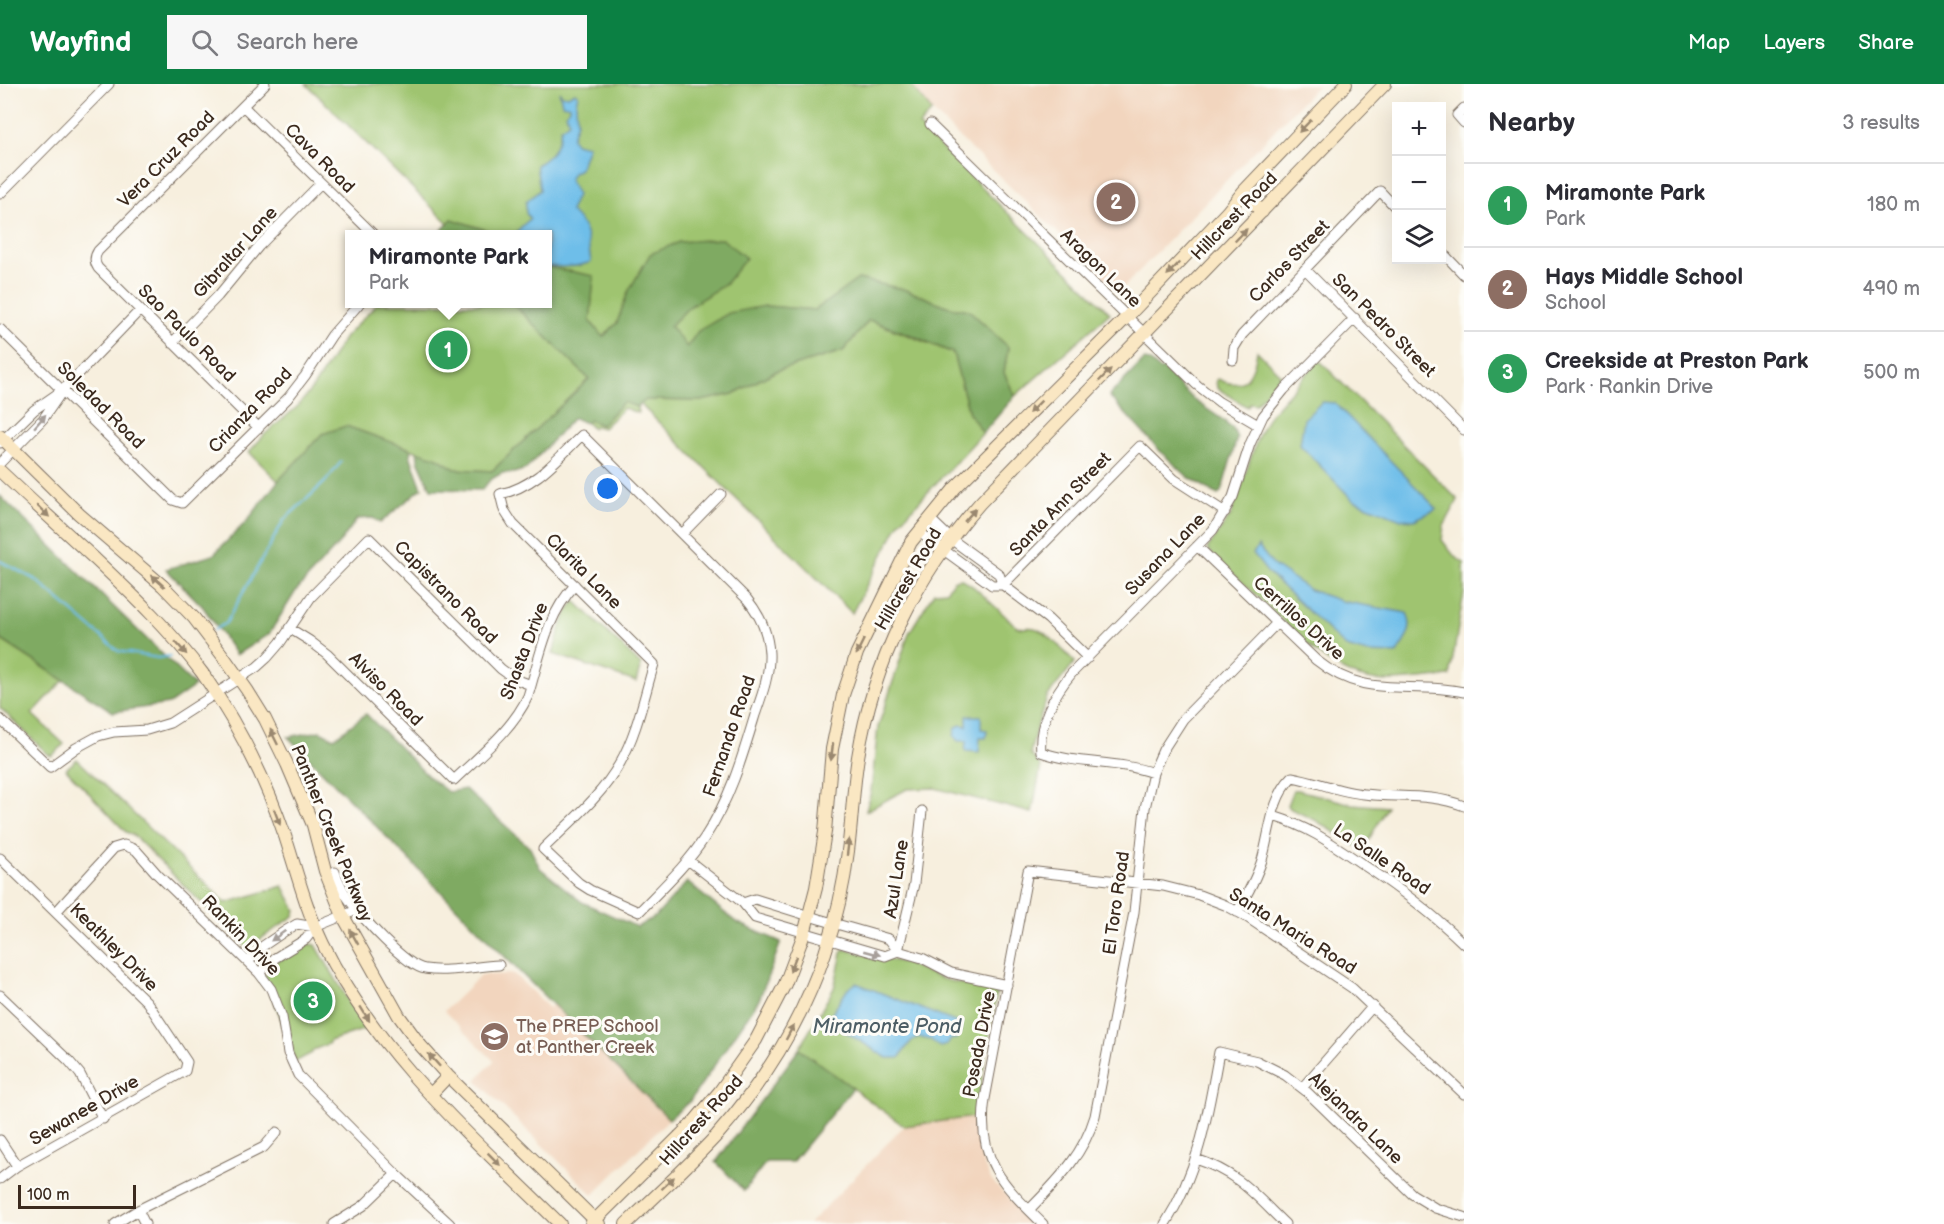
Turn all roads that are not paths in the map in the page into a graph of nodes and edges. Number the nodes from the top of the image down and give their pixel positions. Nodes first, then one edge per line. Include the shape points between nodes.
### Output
1 (109, 84) edge
2 (265, 84) edge
3 (1346, 84) edge
4 (1385, 84) edge
5 (243, 106) junction
6 (1464, 108) edge
7 (1460, 119) edge
8 (930, 124) dead end
9 (321, 183) junction
10 (1243, 192) junction
11 (0, 194) edge
12 (1392, 204) edge
13 (1262, 212) junction
14 (369, 230) edge
15 (1446, 256) edge
16 (95, 260) joint
17 (1305, 269) junction
18 (1464, 274) edge
19 (355, 308) edge
20 (140, 310) junction
21 (1128, 316) junction
22 (1355, 318) junction
23 (0, 328) edge
24 (1145, 333) junction
25 (172, 343) junction
26 (1233, 360) dead end
27 (63, 390) junction
28 (1258, 425) junction
29 (259, 428) junction
30 (1464, 430) edge
31 (582, 435) joint
32 (1, 439) edge
33 (13, 450) junction
34 (0, 463) edge
35 (0, 471) edge
36 (721, 494) dead end
37 (180, 503) joint
38 (1225, 512) junction
39 (930, 519) junction
40 (919, 532) junction
41 (682, 534) junction
42 (951, 539) junction
43 (1197, 546) junction
44 (943, 550) junction
45 (575, 585) junction
46 (1004, 585) junction
47 (1277, 623) junction
48 (290, 628) junction
49 (1088, 658) junction
50 (239, 678) junction
51 (531, 685) junction
52 (1464, 692) edge
53 (216, 694) junction
54 (0, 719) edge
55 (1153, 773) junction
56 (454, 780) joint
57 (1464, 806) edge
58 (922, 812) dead end
59 (1273, 816) junction
60 (0, 858) edge
61 (688, 860) junction
62 (335, 872) dead end
63 (1028, 872) joint
64 (1137, 883) junction
65 (743, 903) junction
66 (357, 910) junction
67 (56, 912) junction
68 (639, 912) joint
69 (1237, 912) junction
70 (343, 916) junction
71 (809, 916) junction
72 (834, 924) junction
73 (315, 927) junction
74 (804, 934) junction
75 (829, 941) junction
76 (1464, 944) edge
77 (898, 951) junction
78 (248, 962) junction
79 (499, 965) dead end
80 (259, 973) junction
81 (1007, 985) junction
82 (0, 995) edge
83 (1373, 1006) junction
84 (185, 1071) joint
85 (448, 1076) junction
86 (1302, 1088) junction
87 (431, 1094) junction
88 (1464, 1094) edge
89 (103, 1119) junction
90 (277, 1132) dead end
91 (0, 1140) edge
92 (1196, 1159) junction
93 (17, 1166) junction
94 (396, 1174) junction
95 (0, 1179) edge
96 (138, 1210) junction
97 (1029, 1210) junction
98 (1464, 1217) edge
99 (595, 1223) edge
100 (115, 1224) edge
101 (145, 1224) edge
102 (334, 1224) edge
103 (450, 1224) edge
104 (560, 1224) edge
105 (626, 1224) edge
106 (1043, 1224) edge
107 (1165, 1224) edge
108 (1285, 1224) edge

1 - 11 street
2 - 5 street, Vera Cruz Road
3 -> 10 street, Hillcrest Road
4 - 13 street, Hillcrest Road
5 - 9 street, Cava Road
5 - 16 street, Vera Cruz Road via 98,251
6 - 7 street
8 - 21 street, Aragon Lane
9 - 14 street, Cava Road
9 - 25 street, Gibraltar Lane
10 - 13 street
10 -> 21 street, Hillcrest Road
12 - 17 street, Carlos Street via 1380,191
24 -> 13 street, Hillcrest Road
15 - 18 street
16 - 20 street, Sao Paulo Road via 98,268
17 - 22 street, San Pedro Street
17 - 26 street, Carlos Street via 1242,335 1234,348
19 - 29 street, Crianza Road via 294,390
20 - 25 street, Sao Paulo Road
20 - 27 street
21 - 24 street, Aragon Lane
21 -> 39 street, Hillcrest Road via 955,488
22 - 28 street, Susana Lane via 1284,390
22 - 30 street, San Pedro Street
23 - 27 street, Soledad Road
24 - 28 street, Aragon Lane via 1204,391
42 -> 24 street, Hillcrest Road via 980,503
25 - 29 street, Sao Paulo Road
27 - 32 street
33 -> 27 street via 43,419
27 - 37 street, Soledad Road
28 - 38 street, Susana Lane
29 - 37 street, Crianza Road
31 - 41 street, Fernando Road
31 - 45 street, Clarita Lane via 537,478 500,494 513,524
32 - 33 street, Panther Creek Parkway
33 - 34 street
50 -> 33 street, Panther Creek Parkway via 194,618 163,586
35 -> 53 street via 143,604
36 - 41 street
38 - 43 street, Susana Lane
38 - 46 street, Santa Ann Street via 1174,479 1140,446
39 - 40 street, Hillcrest Road
39 - 42 street
40 - 44 street
40 -> 71 street, Hillcrest Road via 857,653 843,695
41 - 61 street, Fernando Road via 751,604 764,629 769,660 766,681 731,790
42 - 44 street, Hillcrest Road
42 - 46 street via 999,574
43 - 47 street, Cerrillos Drive
43 - 49 street, Susana Lane
44 - 46 street via 992,585
72 -> 44 street, Hillcrest Road via 848,851 858,754 872,697 901,621
45 - 51 street, Shasta Drive via 552,617
45 - 68 street, Clarita Lane via 654,664 634,731 619,764 601,790 543,849 579,883
46 - 49 street via 1048,619
47 - 52 street, Cerrillos Drive via 1317,662 1350,681 1379,687
47 - 55 street, El Toro Road via 1184,719
48 - 50 street via 267,658
48 - 51 street, Capistrano Road via 312,597 369,538 501,669
48 - 56 street, Alviso Road via 327,654
49 - 55 street, Susana Lane via 1054,698 1040,742 1041,752
50 - 53 street
70 -> 50 street, Panther Creek Parkway via 325,871 313,825 287,764
51 - 56 street, Shasta Drive via 514,719
53 - 54 street via 162,726 114,732 90,740 50,767
53 -> 73 street via 261,776
55 - 64 street, El Toro Road
57 - 59 street via 1432,797 1351,793 1292,777 1285,784
58 - 77 street, Azul Lane via 914,884
59 - 69 street via 1259,869
59 - 76 street, La Salle Road via 1310,830 1354,859 1419,903
60 - 67 street, Keathley Drive
61 - 65 street
61 - 68 street, Fernando Road
62 - 66 street
63 - 64 street, Santa Maria Road
63 - 81 street, Posada Drive
64 - 69 street, Santa Maria Road via 1186,891
64 - 97 street, El Toro Road via 1092,1127 1072,1164
65 - 71 street via 755,899
65 - 74 street via 756,918
66 - 70 street
66 - 79 street via 400,955 421,968
67 - 78 street, Rankin Drive via 114,848 124,844 136,850
67 - 84 street, Keathley Drive via 147,1002 187,1062
69 - 83 street, Santa Maria Road via 1341,980
70 - 73 street
85 -> 70 street, Panther Creek Parkway via 399,1016
71 - 72 street
71 - 74 street, Hillcrest Road
72 - 75 street, Hillcrest Road
72 - 77 street via 889,939
73 -> 78 street via 297,924
73 - 80 street via 306,939 275,957
73 -> 87 street via 380,1038
74 - 75 street
74 -> 99 street, Hillcrest Road via 776,1003 733,1075 693,1123
75 -> 77 street via 885,956
105 -> 75 street, Hillcrest Road via 716,1136 756,1087 799,1014
77 - 81 street via 959,976
78 - 80 street, Rankin Drive
80 - 94 street, Rankin Drive via 271,989 282,1017 288,1053 298,1075
81 - 97 street, Posada Drive via 983,1128 997,1173
82 - 89 street via 80,1074
83 - 86 street
83 - 88 street, Santa Maria Road
84 - 89 street, Sewanee Drive
85 - 87 street
85 - 99 street, Panther Creek Parkway
86 - 92 street, Alejandra Lane via 1267,1065 1219,1052
86 - 98 street, Alejandra Lane via 1412,1194 1435,1208
87 -> 104 street
89 - 93 street, Sewanee Drive
90 - 96 street via 264,1147
91 - 93 street
92 - 107 street
92 - 108 street via 1232,1174
93 - 95 street, Sewanee Drive
94 - 102 street via 363,1206
94 - 103 street, Rankin Drive
96 - 100 street
96 - 101 street
97 - 106 street, Posada Drive

